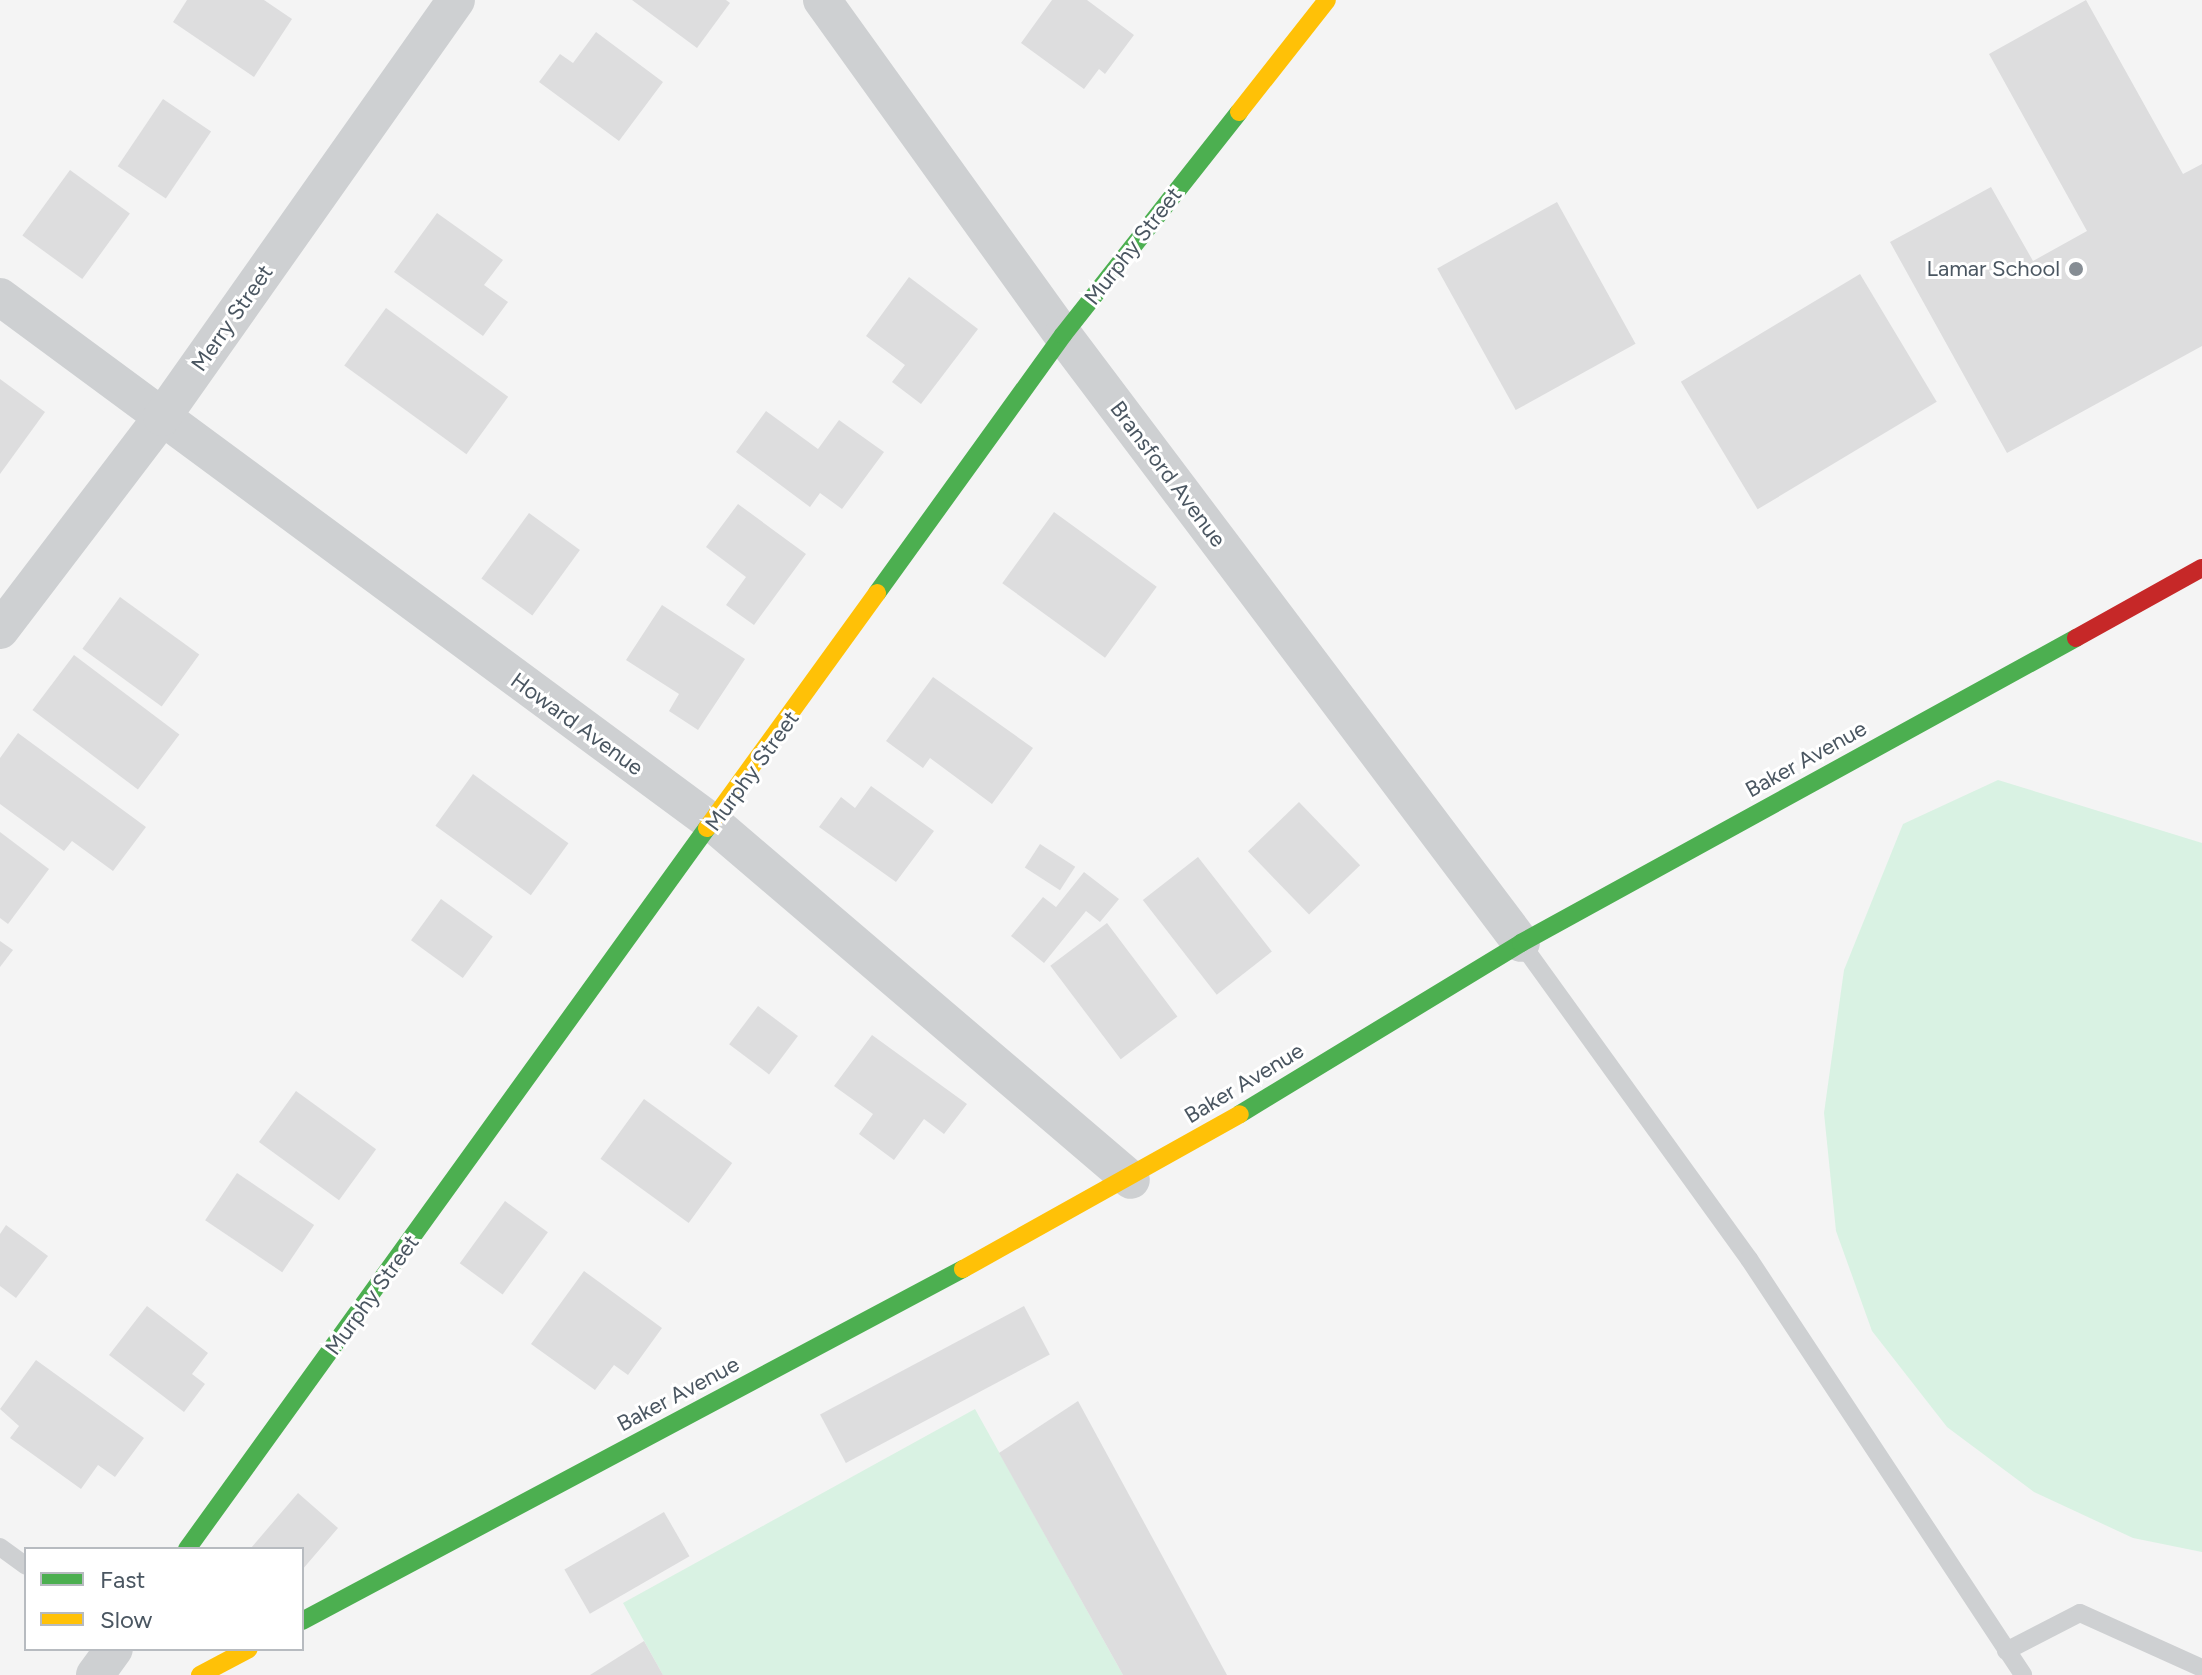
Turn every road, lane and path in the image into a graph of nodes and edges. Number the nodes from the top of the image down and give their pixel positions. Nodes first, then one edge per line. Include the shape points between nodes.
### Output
1 (456, 0) edge
2 (822, 0) edge
3 (1327, 0) edge
4 (0, 297) edge
5 (1063, 335) junction
6 (162, 417) junction
7 (2202, 568) edge
8 (0, 630) edge
9 (714, 824) junction
10 (1521, 943) junction
11 (1131, 1180) junction
12 (0, 1547) edge
13 (188, 1547) edge
14 (24, 1565) edge
15 (304, 1620) edge
16 (113, 1651) edge
17 (245, 1651) edge
18 (2006, 1651) junction
19 (2202, 1668) edge
20 (95, 1675) edge
21 (200, 1675) edge
22 (2023, 1675) edge

1 - 6 street, Merry Street
2 - 5 street, Bransford Avenue
3 - 5 street, Murphy Street
4 - 6 street, Howard Avenue
5 - 9 street, Murphy Street
5 - 10 street, Bransford Avenue
6 - 8 street, Merry Street
6 - 9 street, Howard Avenue
7 - 10 street, Baker Avenue
9 - 11 street, Howard Avenue
9 - 13 street, Murphy Street
10 - 11 street, Baker Avenue
10 - 18 lane via 1749,1259
11 - 15 street, Baker Avenue
12 - 14 lane
16 - 20 street
17 - 21 street
18 - 19 lane via 2080,1613
18 - 22 lane

